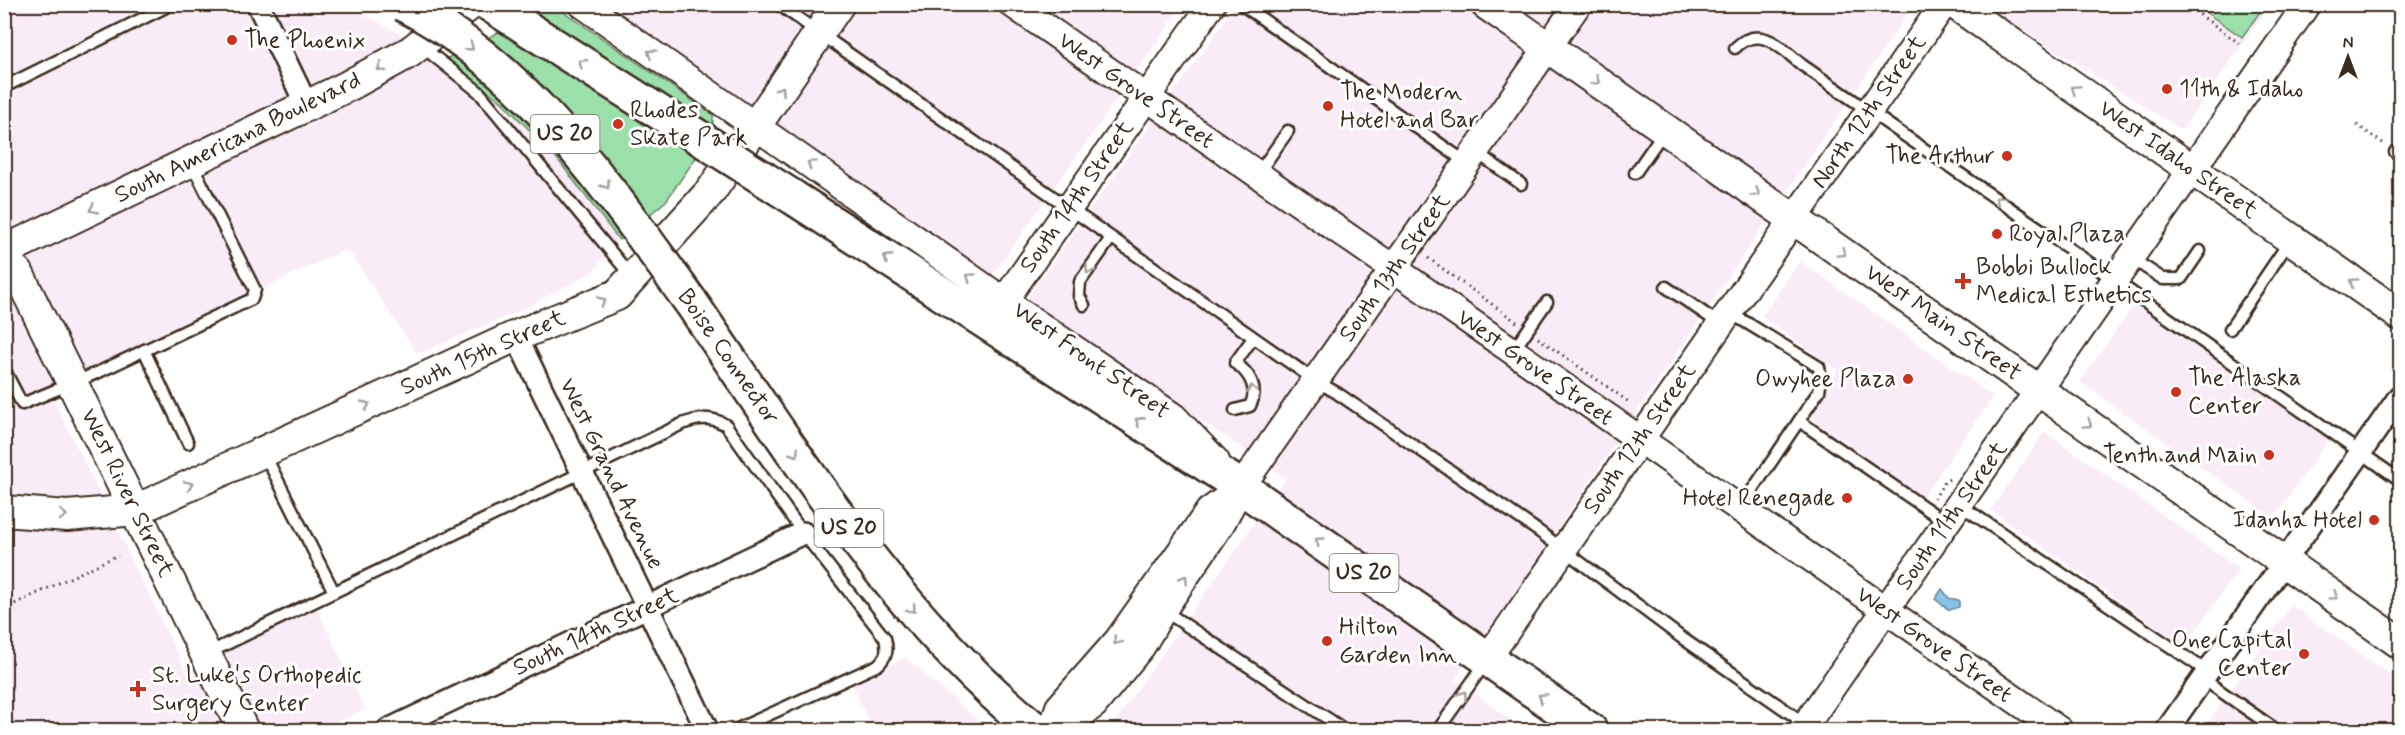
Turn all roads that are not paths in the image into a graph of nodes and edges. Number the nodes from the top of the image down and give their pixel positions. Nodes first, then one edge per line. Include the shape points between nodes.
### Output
1 (172, 4) edge
2 (258, 4) edge
3 (403, 4) edge
4 (582, 4) edge
5 (778, 4) edge
6 (839, 4) edge
7 (1012, 4) edge
8 (1212, 4) edge
9 (1241, 4) edge
10 (1486, 4) edge
11 (1578, 4) edge
12 (1944, 4) edge
13 (1955, 4) edge
14 (2307, 4) edge
15 (475, 7) edge
16 (819, 34) junction
17 (420, 45) junction
18 (1548, 48) junction
19 (1735, 48) dead end
20 (4, 87) edge
21 (1147, 99) junction
22 (307, 106) junction
23 (1870, 111) junction
24 (756, 125) junction
25 (1665, 130) junction
26 (1288, 131) dead end
27 (1472, 157) junction
28 (190, 162) junction
29 (2192, 170) junction
30 (1635, 173) dead end
31 (1257, 175) junction
32 (1521, 184) dead end
33 (1069, 209) junction
34 (1794, 219) junction
35 (1111, 238) junction
36 (2291, 239) junction
37 (4, 251) edge
38 (2200, 251) dead end
39 (2131, 258) junction
40 (4, 260) edge
41 (1394, 270) junction
42 (632, 278) junction
43 (2116, 281) junction
44 (1666, 287) dead end
45 (1004, 301) junction
46 (1547, 302) dead end
47 (1084, 305) dead end
48 (2400, 315) edge
49 (1725, 318) junction
50 (2230, 329) dead end
51 (516, 336) junction
52 (1253, 338) junction
53 (144, 350) junction
54 (1512, 352) junction
55 (4, 369) edge
56 (1316, 381) junction
57 (73, 383) junction
58 (2040, 391) junction
59 (2400, 396) edge
60 (1235, 410) dead end
61 (1799, 421) junction
62 (1639, 440) junction
63 (188, 443) dead end
64 (263, 452) junction
65 (2362, 452) junction
66 (582, 473) junction
67 (2400, 480) edge
68 (1241, 487) junction
69 (136, 510) junction
70 (1740, 510) junction
71 (4, 511) edge
72 (1954, 514) junction
73 (803, 533) junction
74 (1563, 551) junction
75 (2286, 562) junction
76 (333, 592) junction
77 (647, 607) junction
78 (1163, 610) junction
79 (1886, 611) junction
80 (2400, 643) edge
81 (206, 654) junction
82 (1487, 659) junction
83 (2206, 676) junction
84 (1808, 729) edge
85 (2275, 729) edge
86 (243, 730) edge
87 (388, 730) edge
88 (707, 730) edge
89 (735, 730) edge
90 (1036, 730) edge
91 (1051, 730) edge
92 (1060, 730) edge
93 (1345, 730) edge
94 (1438, 730) edge
95 (1590, 730) edge
96 (2059, 730) edge
97 (2167, 730) edge

1 - 20 lane
2 - 22 street
3 -> 90 main road, Boise Connector / US 20, bridge via 463,41 538,105 600,177 877,567 925,626 981,684
24 -> 4 street, West Front Street
5 - 16 lane
6 - 16 main road, South 15th Street
7 - 21 street, West Grove Street
8 - 21 street, South 14th Street
9 - 27 lane
10 - 18 main road, West Main Street
11 - 18 street, South 13th Street
12 - 23 street, North 12th Street
29 -> 13 main road, West Idaho Street
14 - 29 street, South 11th Street
15 - 17 main road, South Americana Boulevard
68 -> 15 main road, US 20, bridge via 791,195
24 -> 16 main road, South 15th Street
16 - 33 lane
17 -> 22 main road, South Americana Boulevard
17 - 42 lane via 479,92
18 -> 25 main road, West Main Street
18 - 27 street, South 13th Street
19 - 23 lane via 1751,38 1773,41
21 - 31 street, West Grove Street
21 - 33 street, South 14th Street
22 - 28 main road, South Americana Boulevard
23 - 34 street, North 12th Street
43 -> 23 lane
24 - 42 main road, South 15th Street via 711,191
45 -> 24 street, West Front Street
25 - 30 lane
25 -> 34 main road, West Main Street
26 - 31 lane
27 - 32 lane
27 - 41 street, South 13th Street
28 -> 37 main road, South Americana Boulevard
28 - 53 lane via 255,290 252,299
29 - 36 main road, West Idaho Street
29 - 39 street, South 11th Street
31 - 41 street, West Grove Street
33 - 35 lane
33 - 45 street, South 14th Street
34 - 49 street, South 12th Street
34 -> 58 main road, West Main Street
35 -> 47 lane via 1080,282 1079,296
35 - 52 lane
48 -> 36 main road, West Idaho Street
36 - 50 lane
38 - 39 lane via 2181,279 2163,279
39 - 43 street, South 11th Street
40 - 57 main road, West River Street via 18,273
41 - 54 street, West Grove Street
41 - 56 street, South 13th Street
51 -> 42 main road, South 15th Street via 617,295
43 - 58 street, South 11th Street
43 - 65 lane
44 - 49 lane
45 - 68 street, West Front Street via 1174,417
46 - 54 lane
49 - 61 lane via 1819,367 1819,391
49 - 62 street, South 12th Street
64 -> 51 main road, South 15th Street
51 - 66 street, West Grand Avenue
52 - 56 lane
60 -> 52 lane via 1250,406 1254,400 1253,383 1245,369 1235,363
53 - 57 lane
53 - 63 lane
54 - 62 street, West Grove Street
55 - 57 lane via 22,404
56 - 68 street, South 13th Street
56 - 74 lane
57 - 69 main road, West River Street
58 - 72 street, South 11th Street
58 -> 75 main road, West Main Street
59 - 65 street
61 - 70 lane
61 - 72 lane
62 - 70 street, West Grove Street
62 - 74 street, South 12th Street
69 -> 64 main road, South 15th Street
64 - 76 lane
65 - 67 lane
65 - 75 street
66 - 73 lane via 682,424 714,418 726,425
66 - 76 lane
66 - 77 street, West Grand Avenue
78 -> 68 street, South 13th Street
82 -> 68 main road, West Front Street / US 20
68 -> 91 street, South 13th Street via 1209,511 1118,640 1059,707
71 -> 69 main road, South 15th Street via 67,516
69 - 81 main road, West River Street
70 - 79 street, West Grove Street
72 - 79 street, South 11th Street
72 - 83 lane
73 - 77 street, South 14th Street
73 - 89 lane via 885,638 886,658 866,671
74 - 82 street, South 12th Street
74 - 84 lane
75 -> 80 main road, West Main Street
75 - 83 street
76 - 81 lane
77 - 87 street, South 14th Street
77 - 88 street, West Grand Avenue
78 - 92 street, South 13th Street via 1142,646 1094,705
78 - 93 lane
79 - 84 street, South 11th Street
79 - 96 street, West Grove Street
81 - 86 main road, West River Street
94 -> 82 lane
95 -> 82 main road, West Front Street / US 20
83 - 85 lane
83 - 97 street

